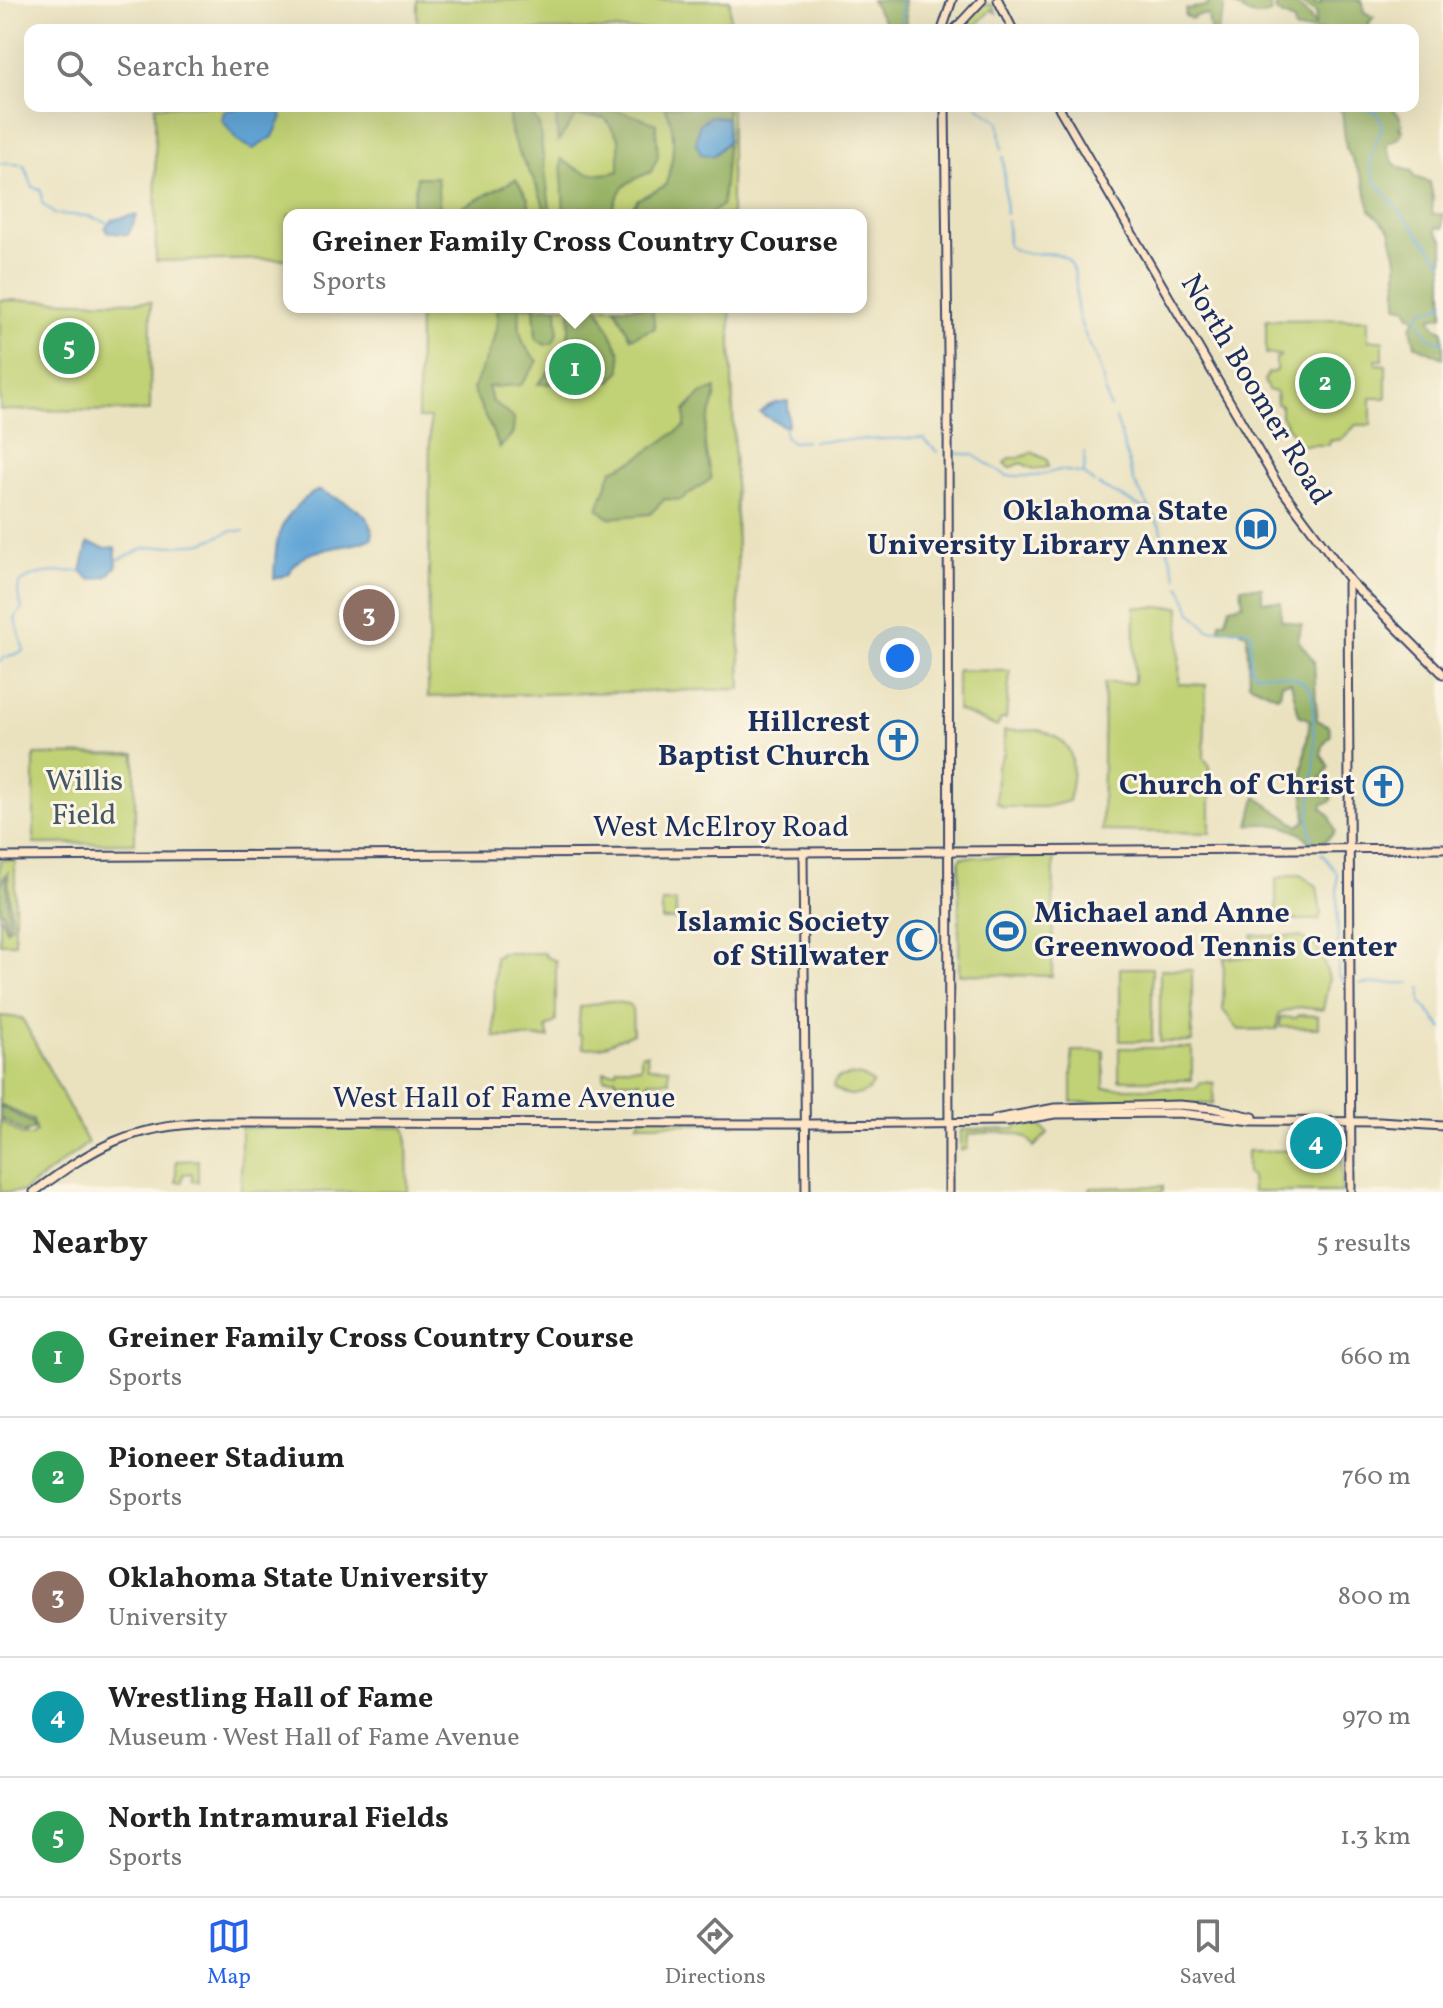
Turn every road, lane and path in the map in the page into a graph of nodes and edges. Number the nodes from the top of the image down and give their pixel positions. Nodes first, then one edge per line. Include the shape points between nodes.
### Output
1 (952, 0) edge
2 (981, 1) edge
3 (1000, 3) edge
4 (944, 24) edge
5 (960, 24) edge
6 (1010, 24) edge
7 (945, 112) edge
8 (1061, 112) edge
9 (1348, 583) dead end
10 (1443, 674) edge
11 (1443, 848) edge
12 (1350, 849) junction
13 (950, 851) junction
14 (803, 852) junction
15 (0, 857) edge
16 (950, 1122) junction
17 (1350, 1122) junction
18 (806, 1124) junction
19 (1443, 1126) edge
20 (34, 1192) edge
21 (806, 1192) edge
22 (949, 1192) edge
23 (1351, 1192) edge

1 - 4 main road
2 - 3 main road
2 - 5 main road
3 - 6 main road
7 - 13 main road
8 - 10 main road, North Boomer Road via 1277,483 1351,582
9 - 12 main road
11 - 12 main road, West McElroy Road
12 - 13 main road, West McElroy Road
12 - 17 main road
13 - 14 main road, West McElroy Road
13 - 16 main road
14 - 15 main road, West McElroy Road
14 - 18 main road
16 - 17 main road, West Hall of Fame Avenue via 1055,1108 1179,1105 1266,1121
16 - 18 main road, West Hall of Fame Avenue
16 - 22 main road
17 - 19 main road, West Hall of Fame Avenue
17 - 23 main road
18 - 20 main road, West Hall of Fame Avenue via 174,1125 144,1129 93,1150
18 - 21 main road

